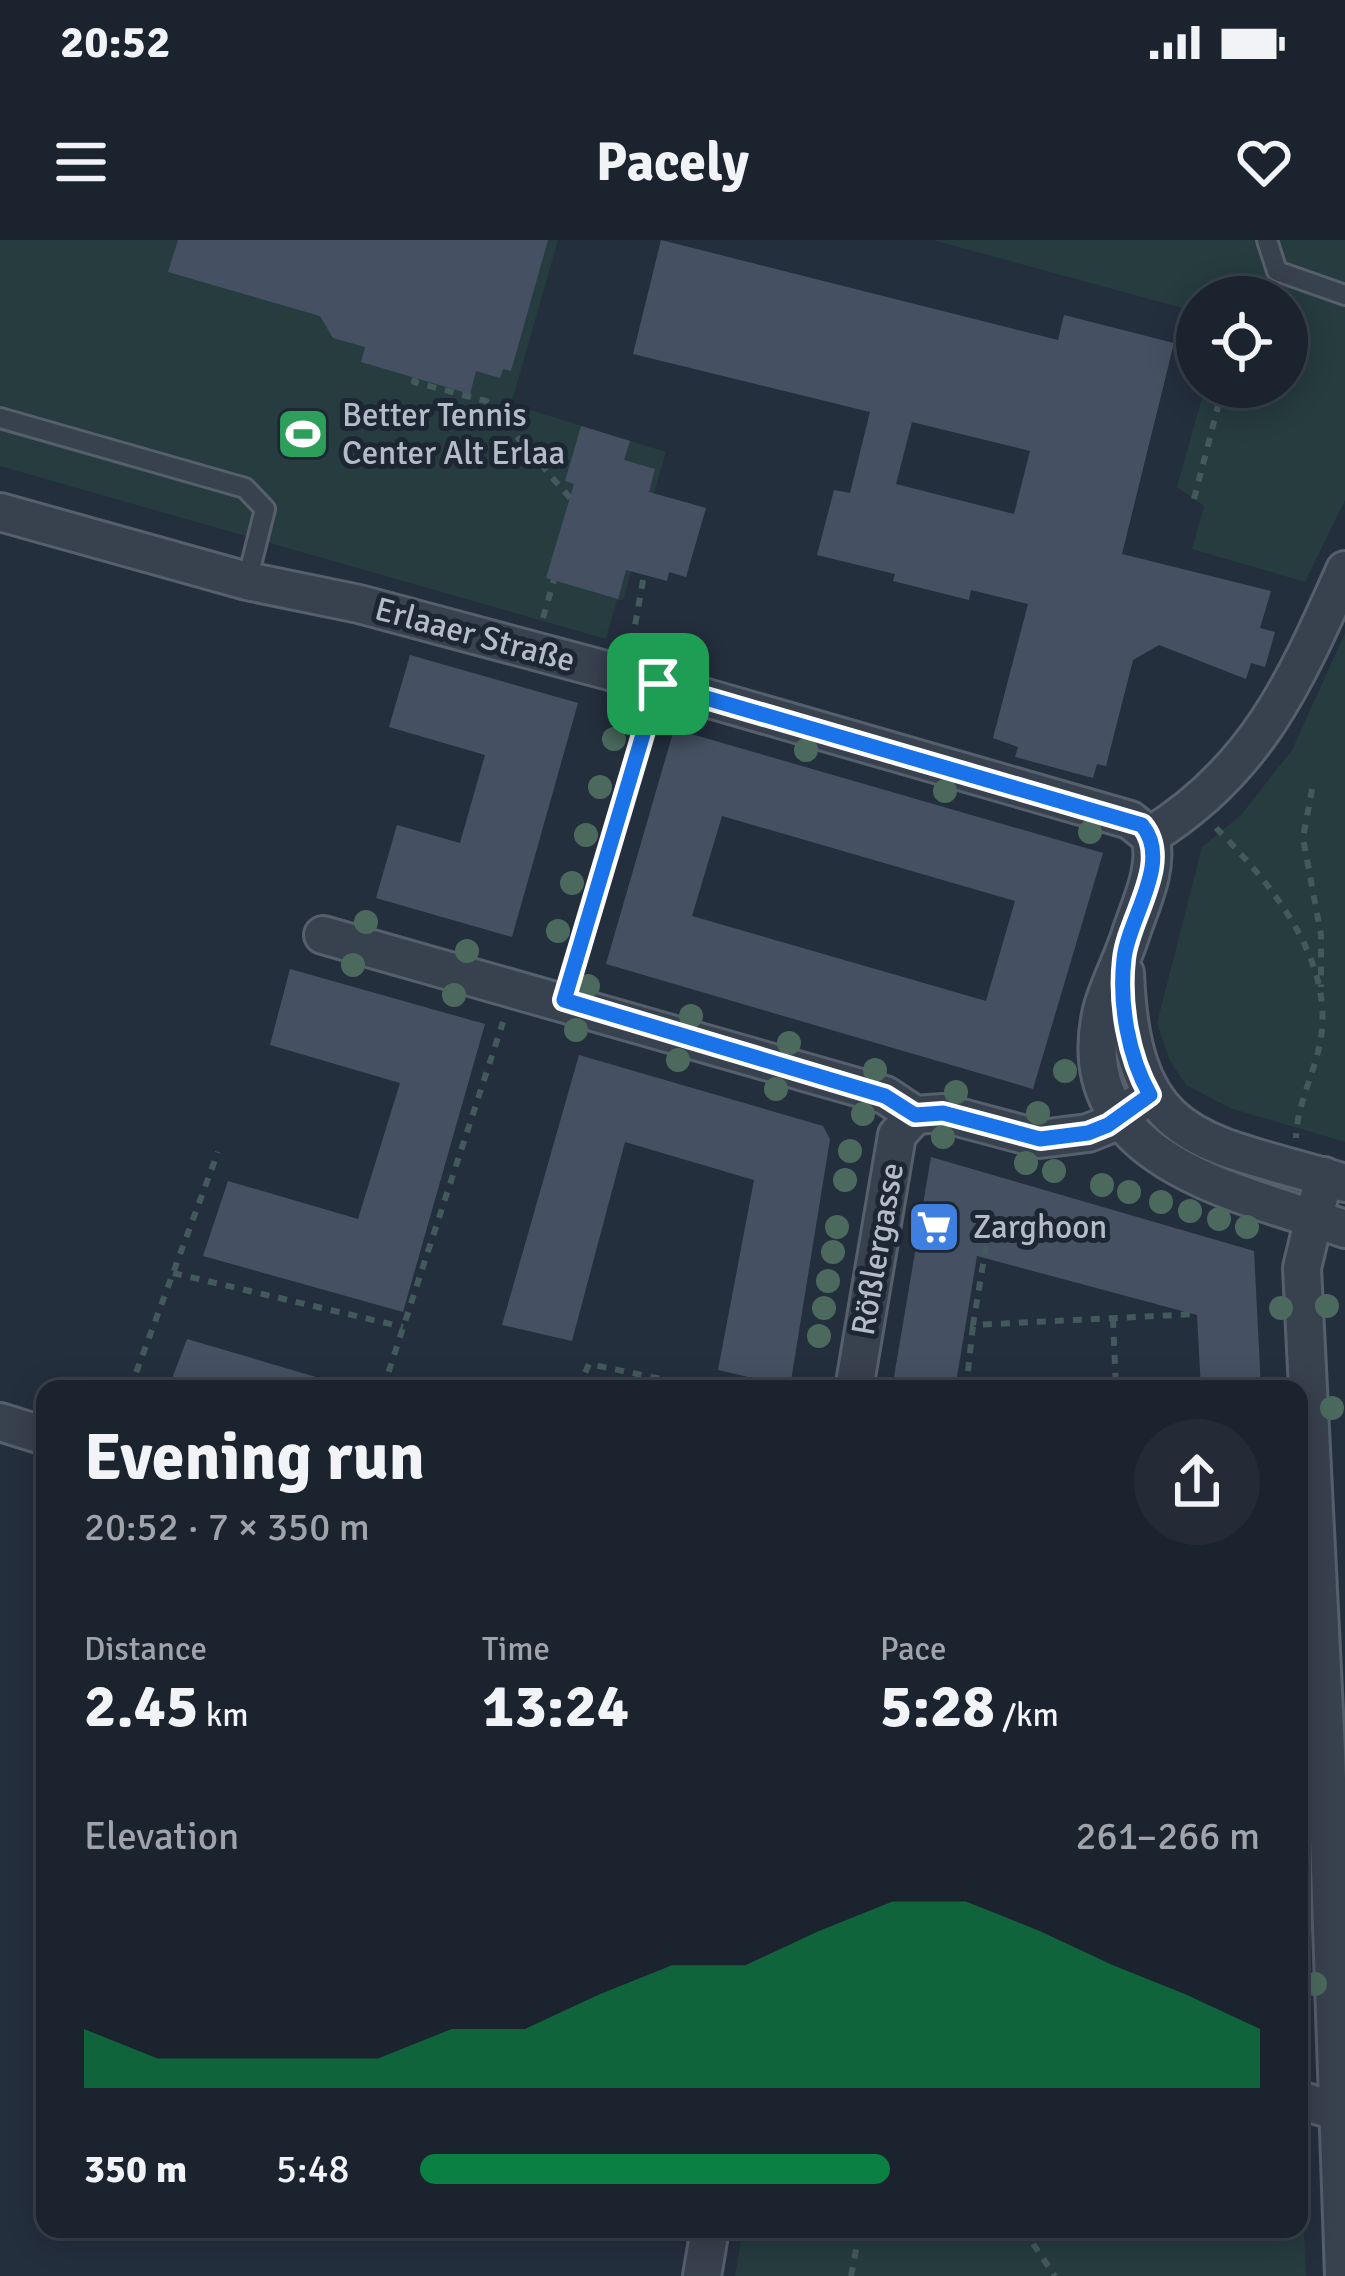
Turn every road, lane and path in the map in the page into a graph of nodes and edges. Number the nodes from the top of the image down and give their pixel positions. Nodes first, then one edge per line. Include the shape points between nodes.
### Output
1 (1267, 240) edge
2 (1345, 295) edge
3 (415, 378) dead end
4 (1218, 408) edge
5 (0, 418) edge
6 (570, 498) dead end
7 (1194, 499) dead end
8 (0, 512) edge
9 (1345, 570) edge
10 (644, 575) dead end
11 (247, 581) junction
12 (641, 679) junction
13 (1312, 789) dead end
14 (1194, 807) junction
15 (1150, 836) junction
16 (322, 935) dead end
17 (514, 987) junction
18 (1321, 991) junction
19 (564, 1000) junction
20 (1136, 1107) junction
21 (915, 1115) junction
22 (1278, 1142) dead end
23 (218, 1152) dead end
24 (1335, 1179) edge
25 (1329, 1223) edge
26 (986, 1246) dead end
27 (173, 1273) junction
28 (1197, 1314) dead end
29 (1113, 1319) junction
30 (974, 1325) junction
31 (403, 1327) junction
32 (133, 1380) edge
33 (386, 1380) edge
34 (582, 1380) edge
35 (658, 1380) edge
36 (856, 1380) edge
37 (967, 1380) edge
38 (1116, 1380) edge
39 (1307, 1380) edge
40 (1308, 1399) edge
41 (0, 1422) edge
42 (36, 1433) edge
43 (1308, 2103) edge
44 (1340, 2112) junction
45 (708, 2238) edge
46 (858, 2238) edge
47 (1029, 2238) edge
48 (702, 2276) edge
49 (851, 2276) edge
50 (1055, 2276) edge
51 (1344, 2276) edge

1 - 2 lane via 1277,271
3 - 6 path via 486,401
4 - 7 path
5 - 11 lane via 245,488 265,509
8 - 11 street, Erlaaer Straße
9 - 14 street via 1270,722
10 - 12 path
11 - 12 street, Erlaaer Straße
12 - 15 street, Erlaaer Straße via 1130,820
12 - 19 path
13 - 18 path via 1303,838 1321,935
14 - 15 street
14 - 18 path via 1266,879
15 - 20 street via 1152,865 1124,958
16 - 17 street
17 - 19 street
17 - 31 path
18 - 22 path via 1323,1031 1295,1146
19 - 21 street via 885,1096
20 - 21 street via 1088,1133 1040,1139 943,1113
20 - 24 street via 1214,1145
20 - 25 street via 1151,1152 1185,1175
21 - 36 street, Rößlergasse via 897,1135
23 - 27 path
24 - 25 street
25 - 39 street via 1302,1268
26 - 30 path
27 - 31 path
27 - 32 path
28 - 29 path
29 - 30 path
29 - 38 path
30 - 37 path
31 - 33 path
34 - 35 path via 589,1364
40 - 44 street
41 - 42 street
43 - 44 street
44 - 51 street
45 - 48 street
46 - 49 path
47 - 50 path

